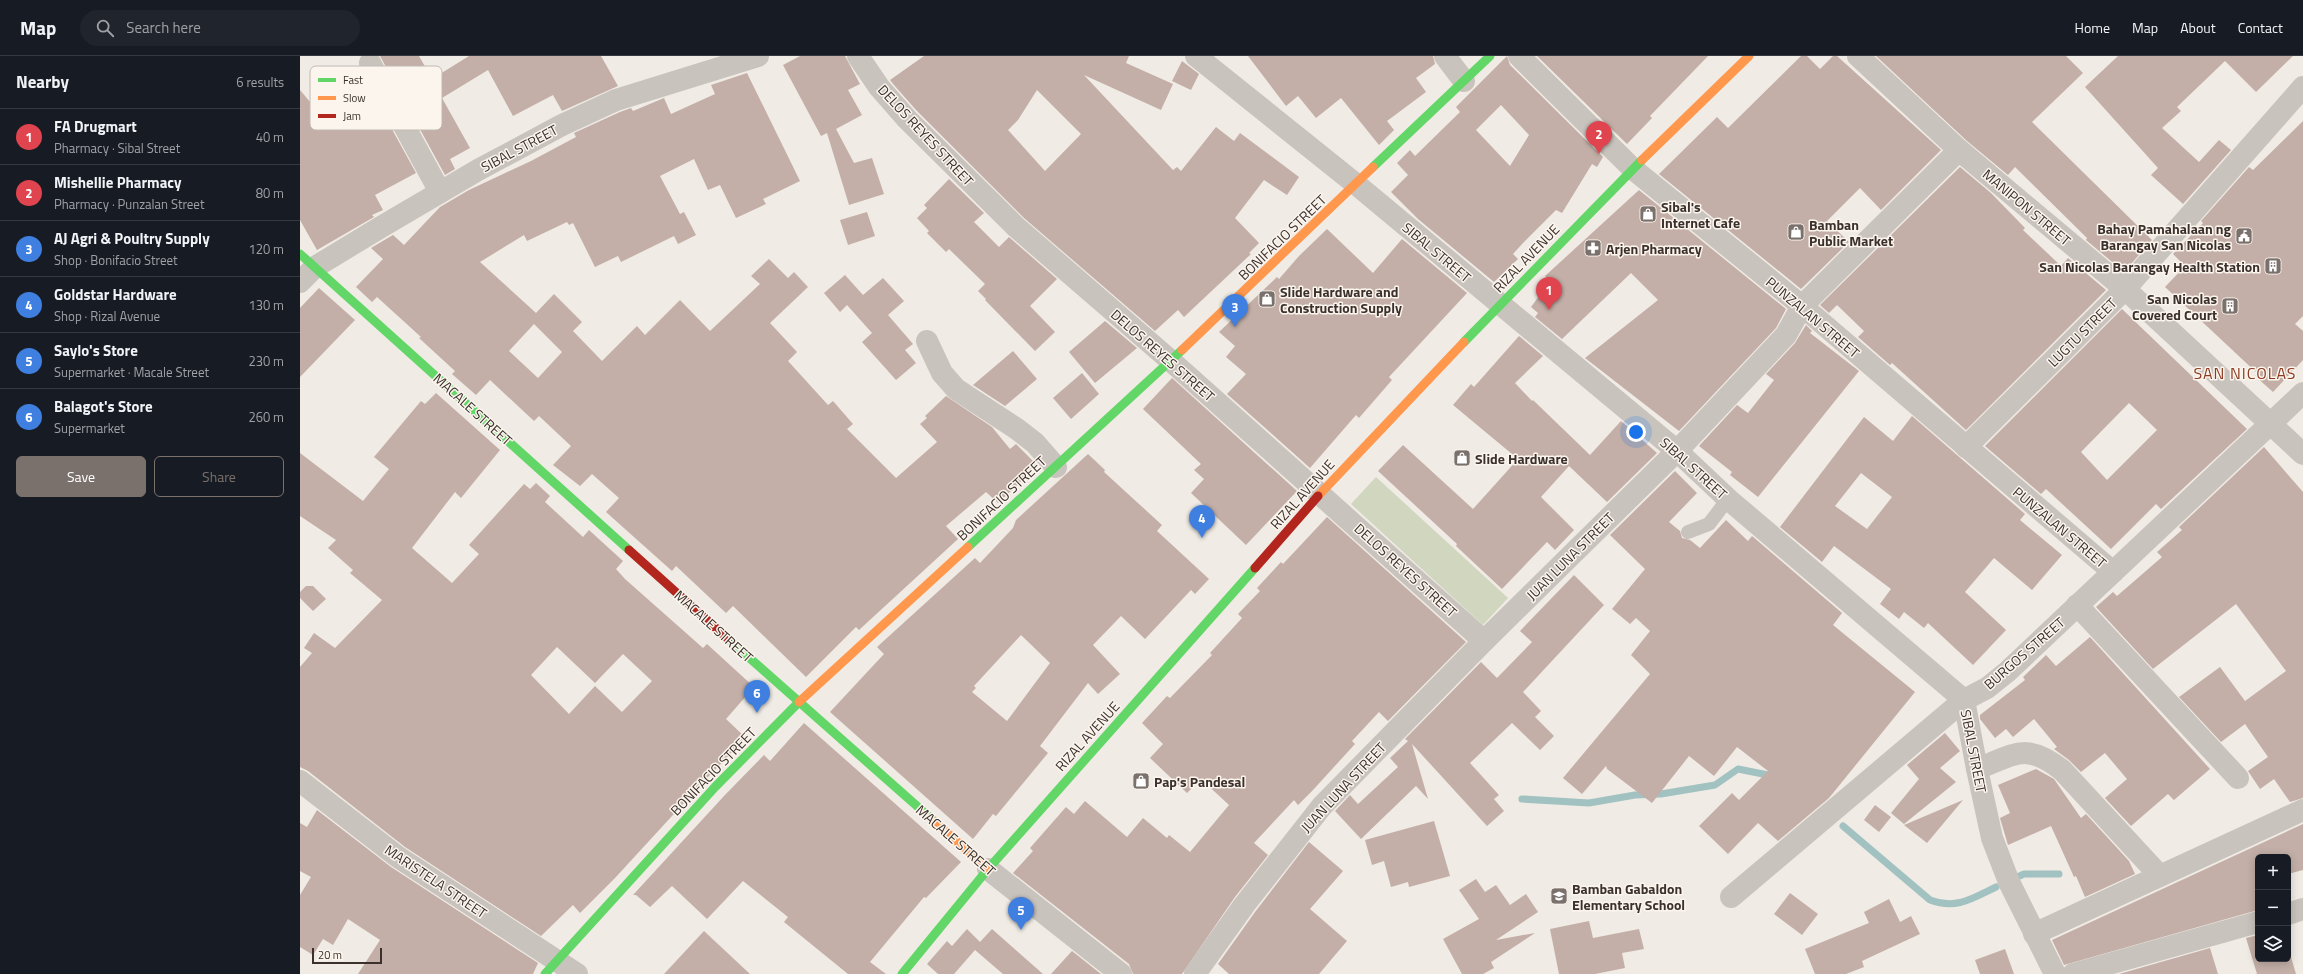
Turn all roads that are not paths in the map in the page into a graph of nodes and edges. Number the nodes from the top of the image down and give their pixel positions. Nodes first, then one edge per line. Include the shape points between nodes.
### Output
1 (758, 56) edge
2 (858, 56) edge
3 (1196, 56) edge
4 (1445, 56) edge
5 (1490, 56) edge
6 (1519, 56) edge
7 (1749, 56) edge
8 (1858, 56) edge
9 (370, 63) dead end
10 (372, 66) edge
11 (1464, 81) junction
12 (2303, 87) edge
13 (406, 130) edge
14 (1958, 150) junction
15 (1633, 169) junction
16 (1357, 185) junction
17 (440, 192) junction
18 (305, 267) edge
19 (2125, 289) junction
20 (1500, 305) junction
21 (1802, 306) junction
22 (927, 341) dead end
23 (1171, 362) junction
24 (2303, 393) edge
25 (2270, 426) junction
26 (1966, 447) junction
27 (1677, 451) junction
28 (2303, 454) edge
29 (1056, 467) junction
30 (1320, 494) junction
31 (1728, 499) junction
32 (1688, 532) dead end
33 (2113, 572) junction
34 (2077, 606) junction
35 (1484, 641) junction
36 (1964, 700) junction
37 (799, 702) junction
38 (1977, 769) junction
39 (2238, 778) dead end
40 (300, 781) edge
41 (2303, 810) edge
42 (988, 869) junction
43 (2160, 876) junction
44 (1731, 897) dead end
45 (2303, 910) edge
46 (2291, 913) edge
47 (2255, 923) edge
48 (2034, 934) junction
49 (550, 967) edge
50 (577, 974) edge
51 (902, 974) edge
52 (1121, 974) edge
53 (1195, 974) edge
54 (2055, 974) edge
55 (2073, 974) edge

1 - 17 street, SIBAL STREET via 616,100 562,125
2 - 23 street, DELOS REYES STREET via 879,87 907,119 1010,222
3 - 16 street, SIBAL STREET
4 - 11 street
5 - 11 street, BONIFACIO STREET
6 - 15 street, PUNZALAN STREET
7 - 15 street, RIZAL AVENUE
8 - 14 street, MANIPON STREET
9 - 10 street
11 - 16 street, BONIFACIO STREET
12 - 19 street, LUGTU STREET
13 - 17 street
14 - 19 street, MANIPON STREET
14 - 21 street, JUAN LUNA STREET
15 - 20 street, RIZAL AVENUE
15 - 21 street, PUNZALAN STREET
16 - 20 street, SIBAL STREET
16 - 23 street, BONIFACIO STREET
17 - 18 street, SIBAL STREET
18 - 37 street, MACALE STREET
19 - 25 street, MANIPON STREET
19 - 26 street, LUGTU STREET
20 - 27 street, SIBAL STREET
20 - 30 street, RIZAL AVENUE
21 - 26 street, PUNZALAN STREET
21 - 27 street, JUAN LUNA STREET via 1786,335
22 - 29 street via 942,373 956,389 1035,443
23 - 29 street, BONIFACIO STREET
23 - 30 street, DELOS REYES STREET
24 - 25 street, BURGOS STREET
25 - 28 street, MANIPON STREET
25 - 33 street, BURGOS STREET
26 - 33 street, PUNZALAN STREET
27 - 31 street, SIBAL STREET
27 - 35 street, JUAN LUNA STREET
29 - 37 street, BONIFACIO STREET
30 - 35 street, DELOS REYES STREET
30 - 42 street, RIZAL AVENUE
31 - 32 lane via 1709,524
31 - 36 street, SIBAL STREET
33 - 34 street, BURGOS STREET
34 - 36 street, BURGOS STREET via 2007,672
34 - 39 street
35 - 53 street, JUAN LUNA STREET via 1322,806 1245,904
36 - 38 street, SIBAL STREET
36 - 44 street, BURGOS STREET
37 - 42 street, MACALE STREET
37 - 49 street, BONIFACIO STREET via 715,787
38 - 43 street via 2017,753 2027,752 2048,759 2062,770
38 - 48 street, SIBAL STREET via 1992,838 2009,882
40 - 49 street, MARISTELA STREET via 398,857
41 - 43 street
42 - 51 street, RIZAL AVENUE
42 - 52 street, MACALE STREET
43 - 48 street
45 - 46 street
47 - 55 street
48 - 54 street, SIBAL STREET
49 - 50 street, MARISTELA STREET

